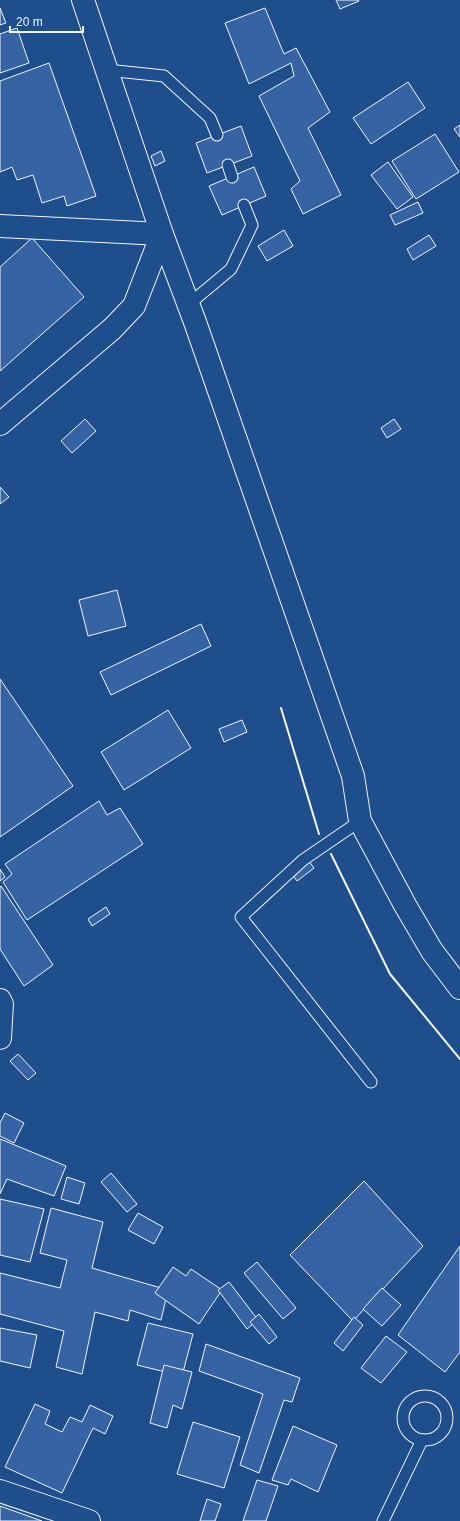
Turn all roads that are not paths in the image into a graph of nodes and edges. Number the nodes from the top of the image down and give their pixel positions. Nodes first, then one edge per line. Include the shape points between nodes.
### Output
1 (83, 0) edge
2 (108, 70) junction
3 (217, 135) dead end
4 (228, 165) dead end
5 (232, 177) dead end
6 (244, 205) dead end
7 (0, 226) edge
8 (162, 234) junction
9 (189, 304) junction
10 (0, 424) edge
11 (360, 821) junction
12 (460, 988) edge
13 (0, 1000) edge
14 (0, 1038) edge
15 (371, 1082) dead end
16 (422, 1440) junction
17 (0, 1491) edge
18 (89, 1521) edge
19 (383, 1521) edge

1 - 2 main road
2 - 3 lane via 164,76 210,118
2 - 8 main road
4 - 5 lane
6 - 9 lane via 252,225 231,270
7 - 8 main road
8 - 9 main road
8 - 10 main road via 134,306 112,329
9 - 11 main road via 353,776
11 - 12 main road via 408,912 432,951
11 - 15 lane via 303,860 241,917
13 - 14 main road
16 - 16 lane via 437,1437 448,1420 443,1405 430,1396 414,1398 403,1412 402,1419 408,1434
16 - 19 lane
17 - 18 main road

